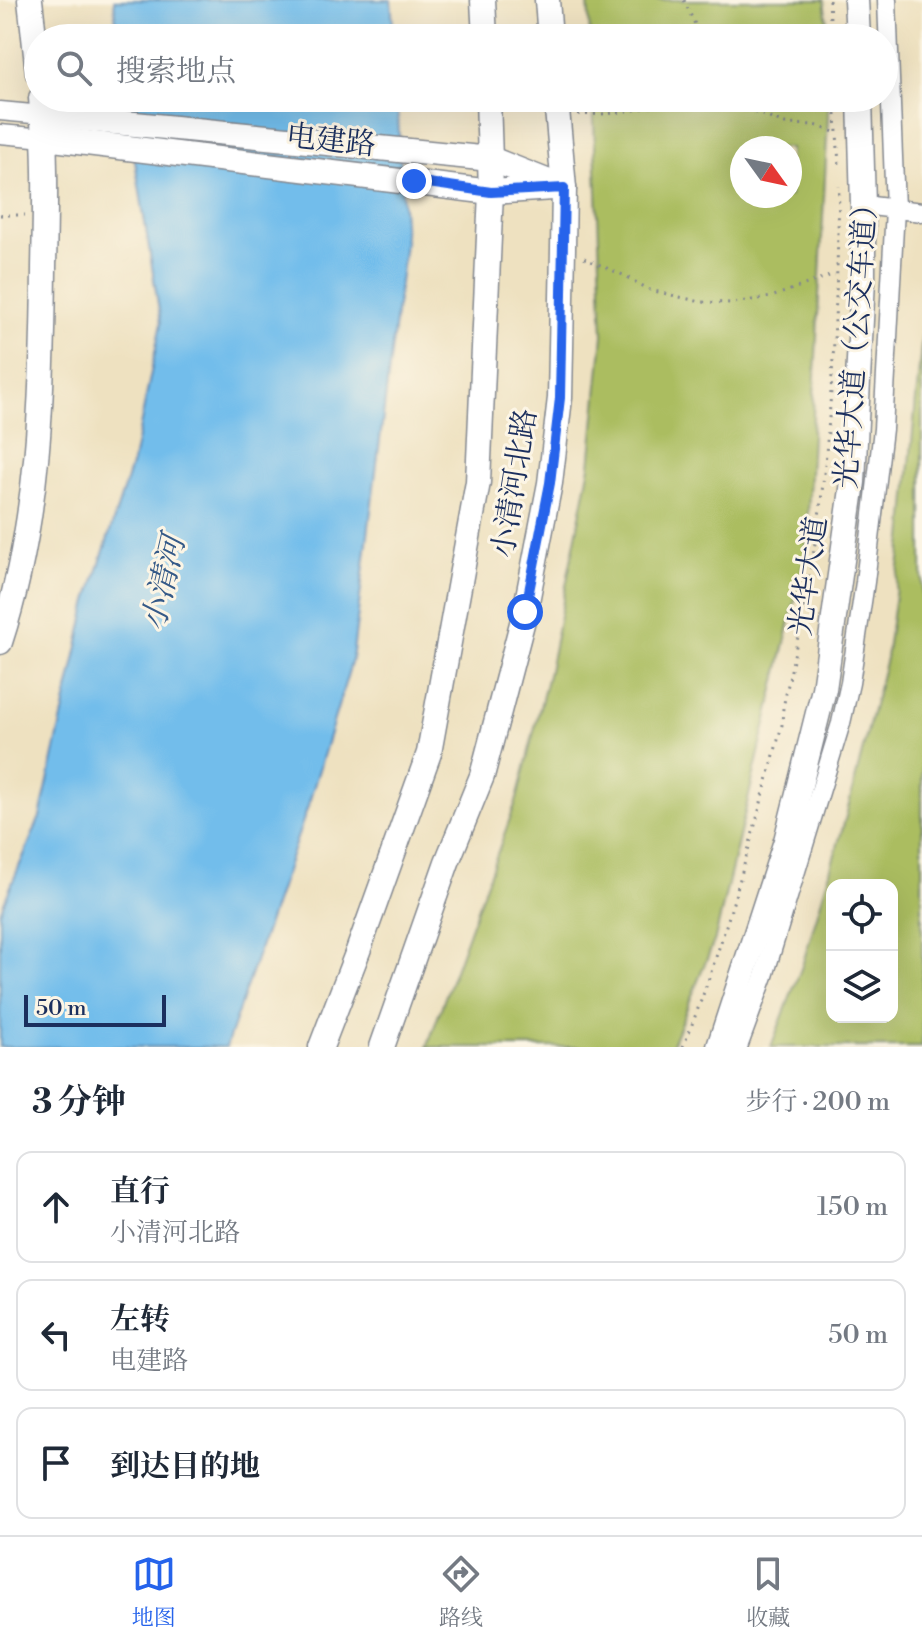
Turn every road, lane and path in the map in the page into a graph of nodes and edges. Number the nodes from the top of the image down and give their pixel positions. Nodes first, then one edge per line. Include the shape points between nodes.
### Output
1 (30, 0) edge
2 (483, 0) edge
3 (547, 0) edge
4 (684, 0) edge
5 (829, 0) edge
6 (856, 0) edge
7 (887, 0) edge
8 (33, 24) edge
9 (484, 24) edge
10 (549, 24) edge
11 (695, 24) edge
12 (830, 24) edge
13 (857, 24) edge
14 (888, 24) edge
15 (0, 111) edge
16 (489, 112) edge
17 (557, 112) edge
18 (576, 112) edge
19 (627, 112) edge
20 (755, 112) edge
21 (836, 112) edge
22 (860, 112) edge
23 (891, 112) edge
24 (43, 117) edge
25 (837, 133) junction
26 (0, 134) edge
27 (491, 159) junction
28 (564, 188) junction
29 (491, 192) junction
30 (863, 205) junction
31 (895, 209) junction
32 (922, 212) edge
33 (563, 248) junction
34 (837, 275) junction
35 (0, 642) edge
36 (321, 1047) edge
37 (382, 1047) edge
38 (683, 1047) edge
39 (719, 1047) edge
40 (738, 1047) edge

1 - 8 main road
2 - 9 main road
3 - 10 main road
4 - 11 path
5 - 12 path
6 - 13 main road
7 - 14 street, 光华大道（公交车道）
15 - 24 street, 电建路
16 - 27 main road, 小清河北路
17 - 28 main road, 小清河北路
18 - 19 path
20 - 25 path via 785,124 815,125
21 - 25 path
22 - 30 main road, 光华大道
23 - 31 street, 光华大道（公交车道）
24 - 26 street, 电建路
24 - 27 main road, 电建路
24 - 29 main road, 电建路 via 94,145
24 - 35 main road via 44,368 39,433 23,557
25 - 34 path
27 - 28 main road, 电建路
27 - 29 main road, 小清河北路
28 - 29 main road, 电建路
28 - 33 main road, 小清河北路
29 - 36 main road, 小清河北路 via 478,482 429,753
30 - 31 street
30 - 39 main road, 光华大道 via 853,482 824,689 786,841
31 - 32 street
31 - 40 street, 光华大道（公交车道） via 883,429 850,683 792,887
33 - 34 path via 650,290 701,302 771,297
33 - 37 main road, 小清河北路 via 560,398 525,612 482,776
34 - 38 path via 819,510 782,725

